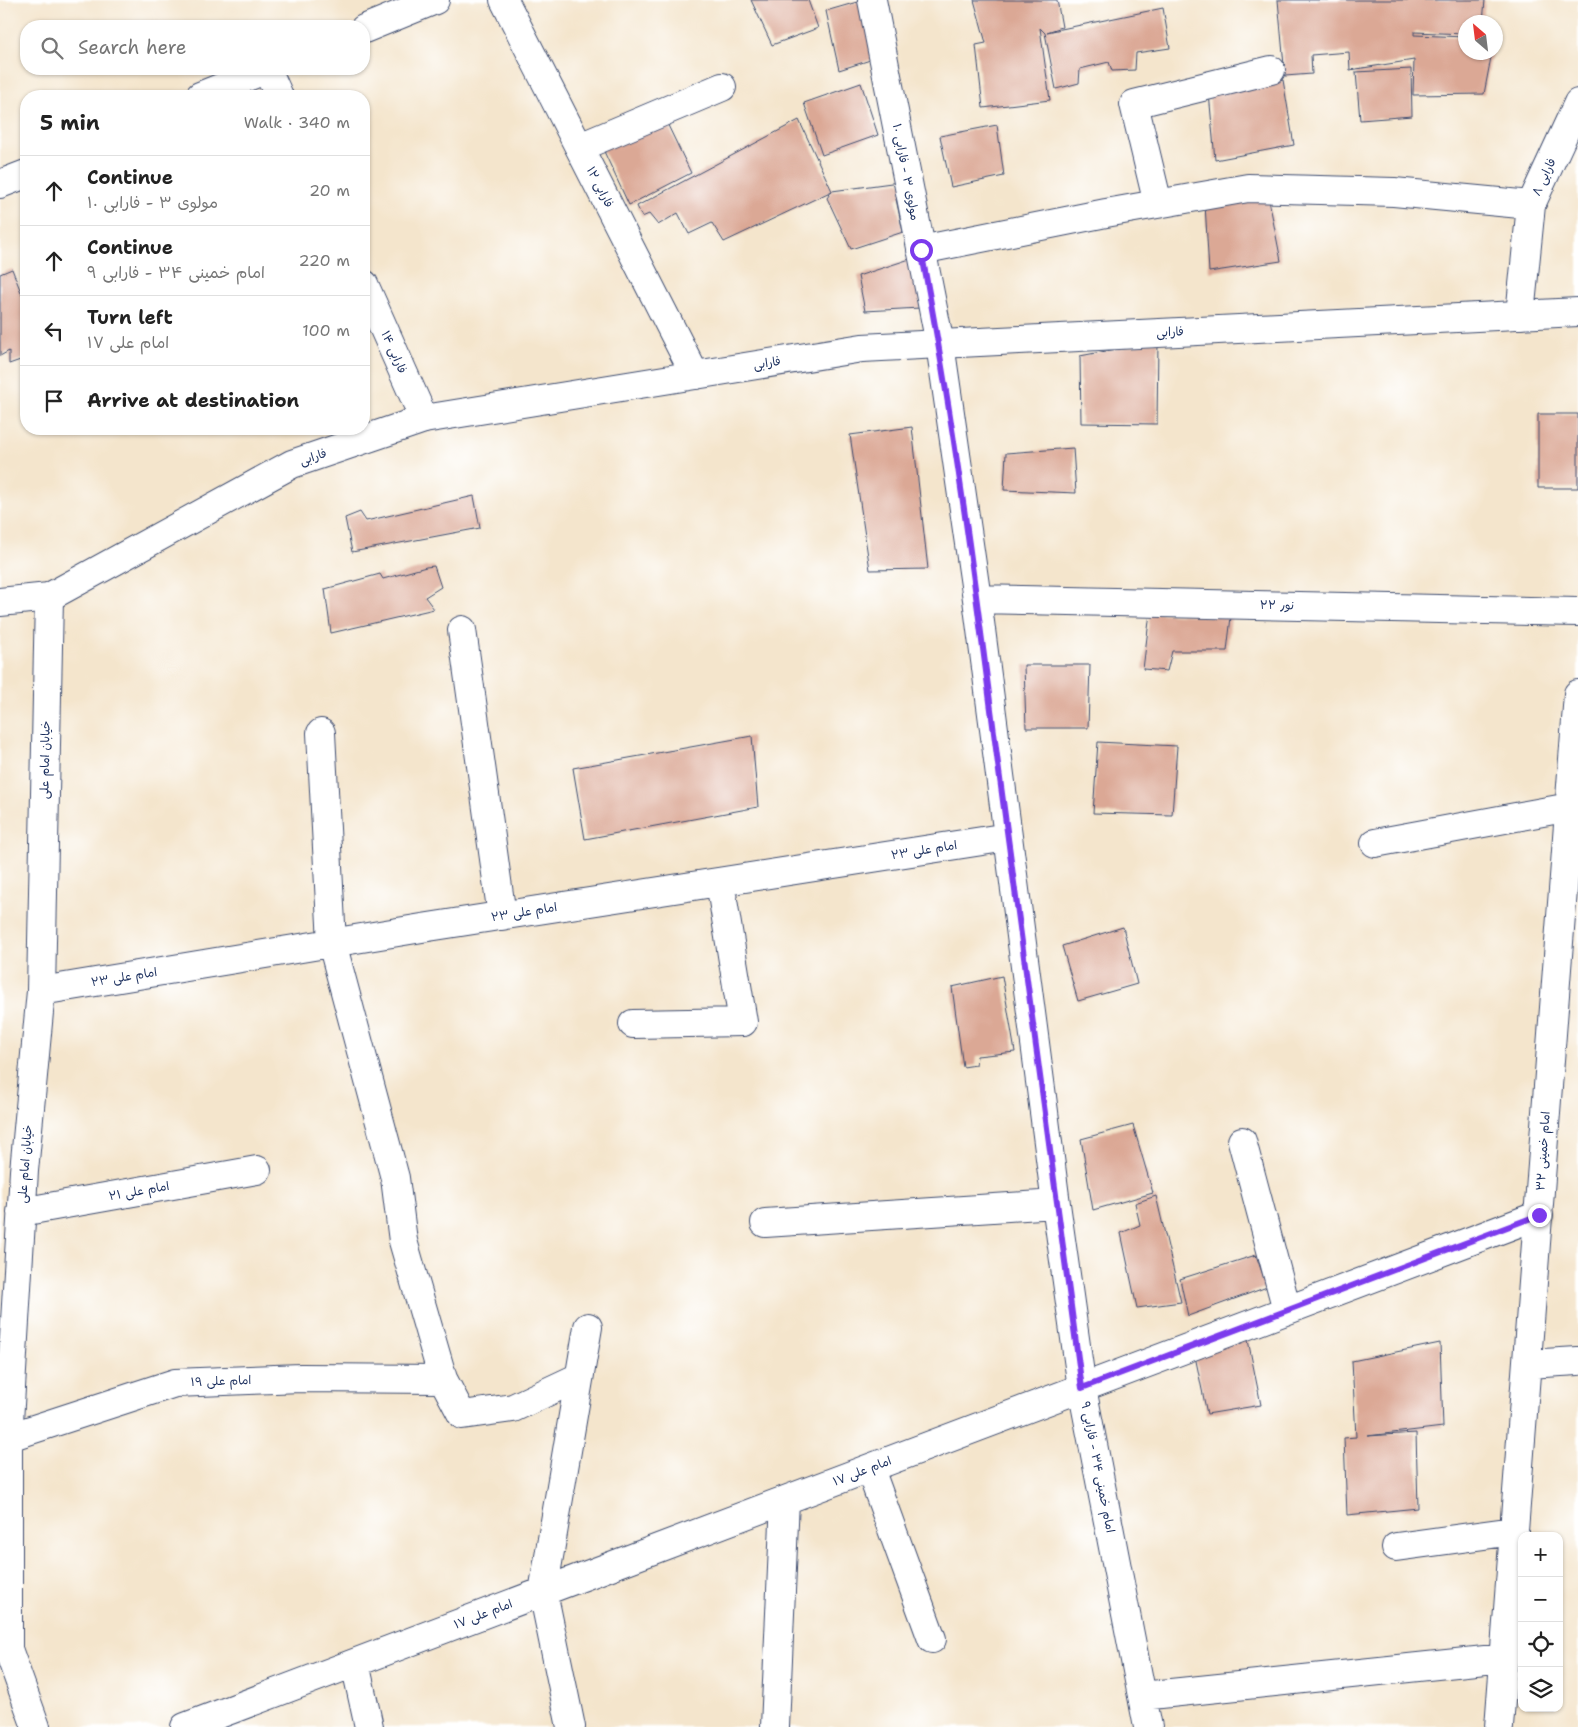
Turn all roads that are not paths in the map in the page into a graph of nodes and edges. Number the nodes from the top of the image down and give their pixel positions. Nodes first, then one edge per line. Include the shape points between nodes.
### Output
1 (435, 0) edge
2 (504, 0) edge
3 (877, 1) edge
4 (370, 27) edge
5 (1271, 70) dead end
6 (252, 75) edge
7 (270, 75) edge
8 (722, 86) dead end
9 (215, 90) edge
10 (276, 90) edge
11 (1578, 102) edge
12 (580, 147) junction
13 (20, 176) edge
14 (0, 184) edge
15 (1158, 204) junction
16 (1531, 205) junction
17 (921, 250) junction
18 (370, 297) edge
19 (1578, 312) edge
20 (1520, 315) junction
21 (940, 344) junction
22 (695, 375) junction
23 (424, 418) junction
24 (48, 597) junction
25 (977, 599) junction
26 (0, 602) edge
27 (1578, 612) edge
28 (462, 630) dead end
29 (1578, 694) edge
30 (321, 733) dead end
31 (1570, 807) junction
32 (1008, 837) junction
33 (1374, 843) dead end
34 (720, 882) junction
35 (502, 916) junction
36 (332, 943) junction
37 (40, 991) junction
38 (633, 1024) dead end
39 (1242, 1141) dead end
40 (257, 1170) dead end
41 (12, 1172) edge
42 (1056, 1204) junction
43 (22, 1212) junction
44 (1539, 1215) junction
45 (765, 1223) dead end
46 (8, 1294) edge
47 (1287, 1310) junction
48 (588, 1327) dead end
49 (1578, 1361) edge
50 (1528, 1364) junction
51 (579, 1377) junction
52 (443, 1379) junction
53 (1082, 1388) junction
54 (4, 1439) edge
55 (870, 1468) junction
56 (785, 1500) junction
57 (1514, 1531) junction
58 (1396, 1547) dead end
59 (543, 1592) junction
60 (932, 1640) dead end
61 (4, 1650) edge
62 (1504, 1658) junction
63 (355, 1663) junction
64 (1142, 1696) junction
65 (36, 1727) edge
66 (185, 1727) edge
67 (369, 1727) edge
68 (571, 1727) edge
69 (775, 1727) edge
70 (1148, 1727) edge
71 (1499, 1727) edge

1 - 4 street
2 - 12 street, فارابی ۱۲
3 - 17 street, مولوی ۳ - فارابی ۱۰
5 - 15 street via 1134,104
6 - 9 street
7 - 10 street
8 - 12 street
11 - 16 street, فارابی ۸
12 - 22 street, فارابی ۱۲
13 - 14 street
15 - 16 street via 1248,188 1394,192
15 - 17 street
16 - 20 street, فارابی ۸
17 - 21 street, مولوی ۳ - فارابی ۱۰
18 - 23 street, فارابی ۱۴
19 - 20 street, فارابی
20 - 21 street, فارابی
21 - 22 street, فارابی via 862,348
21 - 25 street, امام خمینی ۳۴ - فارابی ۹
22 - 23 street, فارابی
23 - 24 street, فارابی via 292,464
24 - 26 street, فارابی
24 - 37 street, خیابان امام علی
25 - 27 street, نور ۲۲
25 - 32 street, امام خمینی ۳۴ - فارابی ۹
28 - 35 street
29 - 31 street, امام خمینی ۳۲
30 - 36 street
31 - 33 street
31 - 44 street, امام خمینی ۳۲
32 - 34 street, امام علی ۲۳
32 - 42 street, امام خمینی ۳۴ - فارابی ۹
34 - 35 street, امام علی ۲۳
34 - 38 street via 743,1022
35 - 36 street, امام علی ۲۳
36 - 37 street, امام علی ۲۳
36 - 52 street via 396,1178 403,1241
37 - 41 street, خیابان امام علی
39 - 47 street
40 - 43 street, امام علی ۲۱
41 - 43 street, خیابان امام علی
42 - 45 street
42 - 53 street, امام خمینی ۳۴ - فارابی ۹
43 - 46 street, خیابان امام علی
44 - 47 street, امام علی ۱۷
44 - 50 street, امام خمینی ۳۲
46 - 54 street, خیابان امام علی
47 - 53 street, امام علی ۱۷
48 - 51 street
49 - 50 street
50 - 57 street, امام خمینی ۳۲
51 - 52 street via 513,1408 462,1415
51 - 59 street
52 - 54 street, امام علی ۱۹ via 301,1378 174,1383
53 - 55 street, امام علی ۱۷
53 - 64 street, امام خمینی ۳۴ - فارابی ۹
54 - 61 street, خیابان امام علی
55 - 56 street, امام علی ۱۷
55 - 60 street
56 - 59 street, امام علی ۱۷
56 - 69 street
57 - 58 street
57 - 62 street, امام خمینی ۳۲
59 - 63 street, امام علی ۱۷
59 - 68 street
61 - 65 street, خیابان امام علی
62 - 64 street
62 - 71 street, امام خمینی ۳۲
63 - 66 street, امام علی ۱۷
63 - 67 street
64 - 70 street, امام خمینی ۳۴ - فارابی ۹

